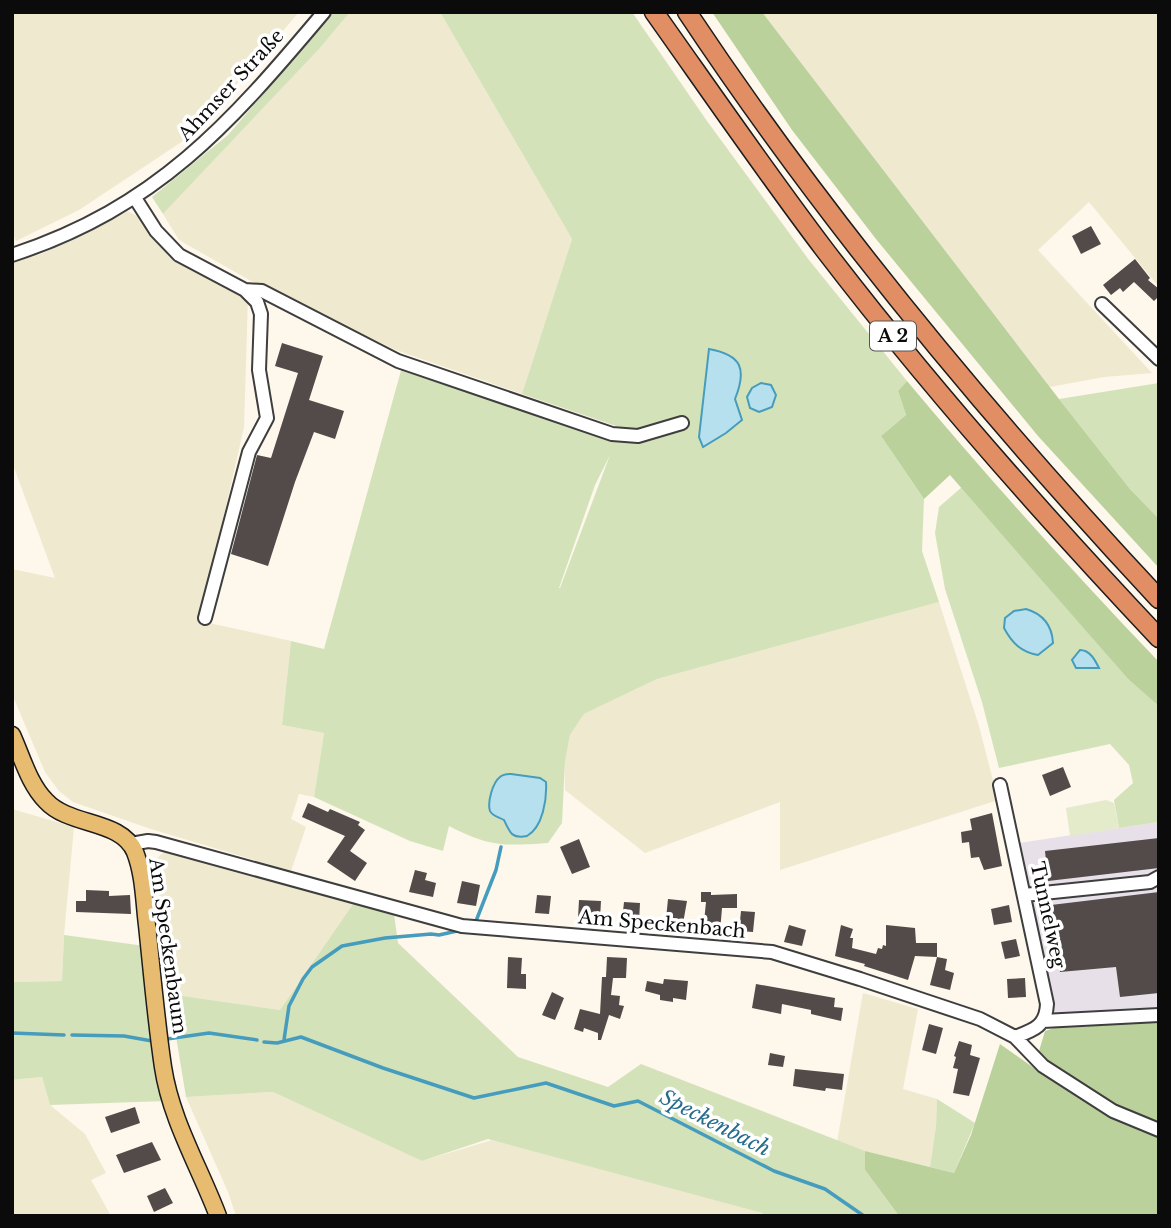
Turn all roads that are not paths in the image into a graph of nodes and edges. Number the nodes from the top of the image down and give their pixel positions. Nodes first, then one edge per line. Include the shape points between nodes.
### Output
1 (324, 12) edge
2 (654, 12) edge
3 (687, 12) edge
4 (135, 198) junction
5 (12, 255) edge
6 (245, 290) junction
7 (1102, 304) dead end
8 (1159, 359) edge
9 (682, 423) dead end
10 (1159, 599) edge
11 (205, 618) dead end
12 (1159, 638) edge
13 (12, 735) edge
14 (1000, 785) dead end
15 (131, 845) junction
16 (1159, 877) edge
17 (1024, 895) junction
18 (1159, 1014) edge
19 (1044, 1021) junction
20 (1015, 1037) junction
21 (1159, 1130) edge
22 (218, 1216) edge

1 - 4 street, Ahmser Straße via 227,123
2 - 12 highway, A 2 via 761,163 890,332 1001,464
3 - 10 highway, A 2 via 856,246 1001,422
4 - 5 street, Ahmser Straße via 62,236
4 - 6 street via 179,256
6 - 9 street via 262,291 398,361 612,434 638,436
6 - 11 street via 261,314 259,370 267,418 249,452
7 - 8 street
13 - 15 main road, Am Speckenbaum via 45,801 72,818 115,831
14 - 17 street, Tunnelweg
15 - 20 street, Am Speckenbach via 156,842 461,926 772,952 980,1019
15 - 22 main road, Am Speckenbaum via 143,887 169,1099
16 - 17 street via 1150,882
17 - 19 street, Tunnelweg via 1047,1003
18 - 19 street
19 - 20 street
20 - 21 street, Am Speckenbach via 1043,1066 1113,1111

